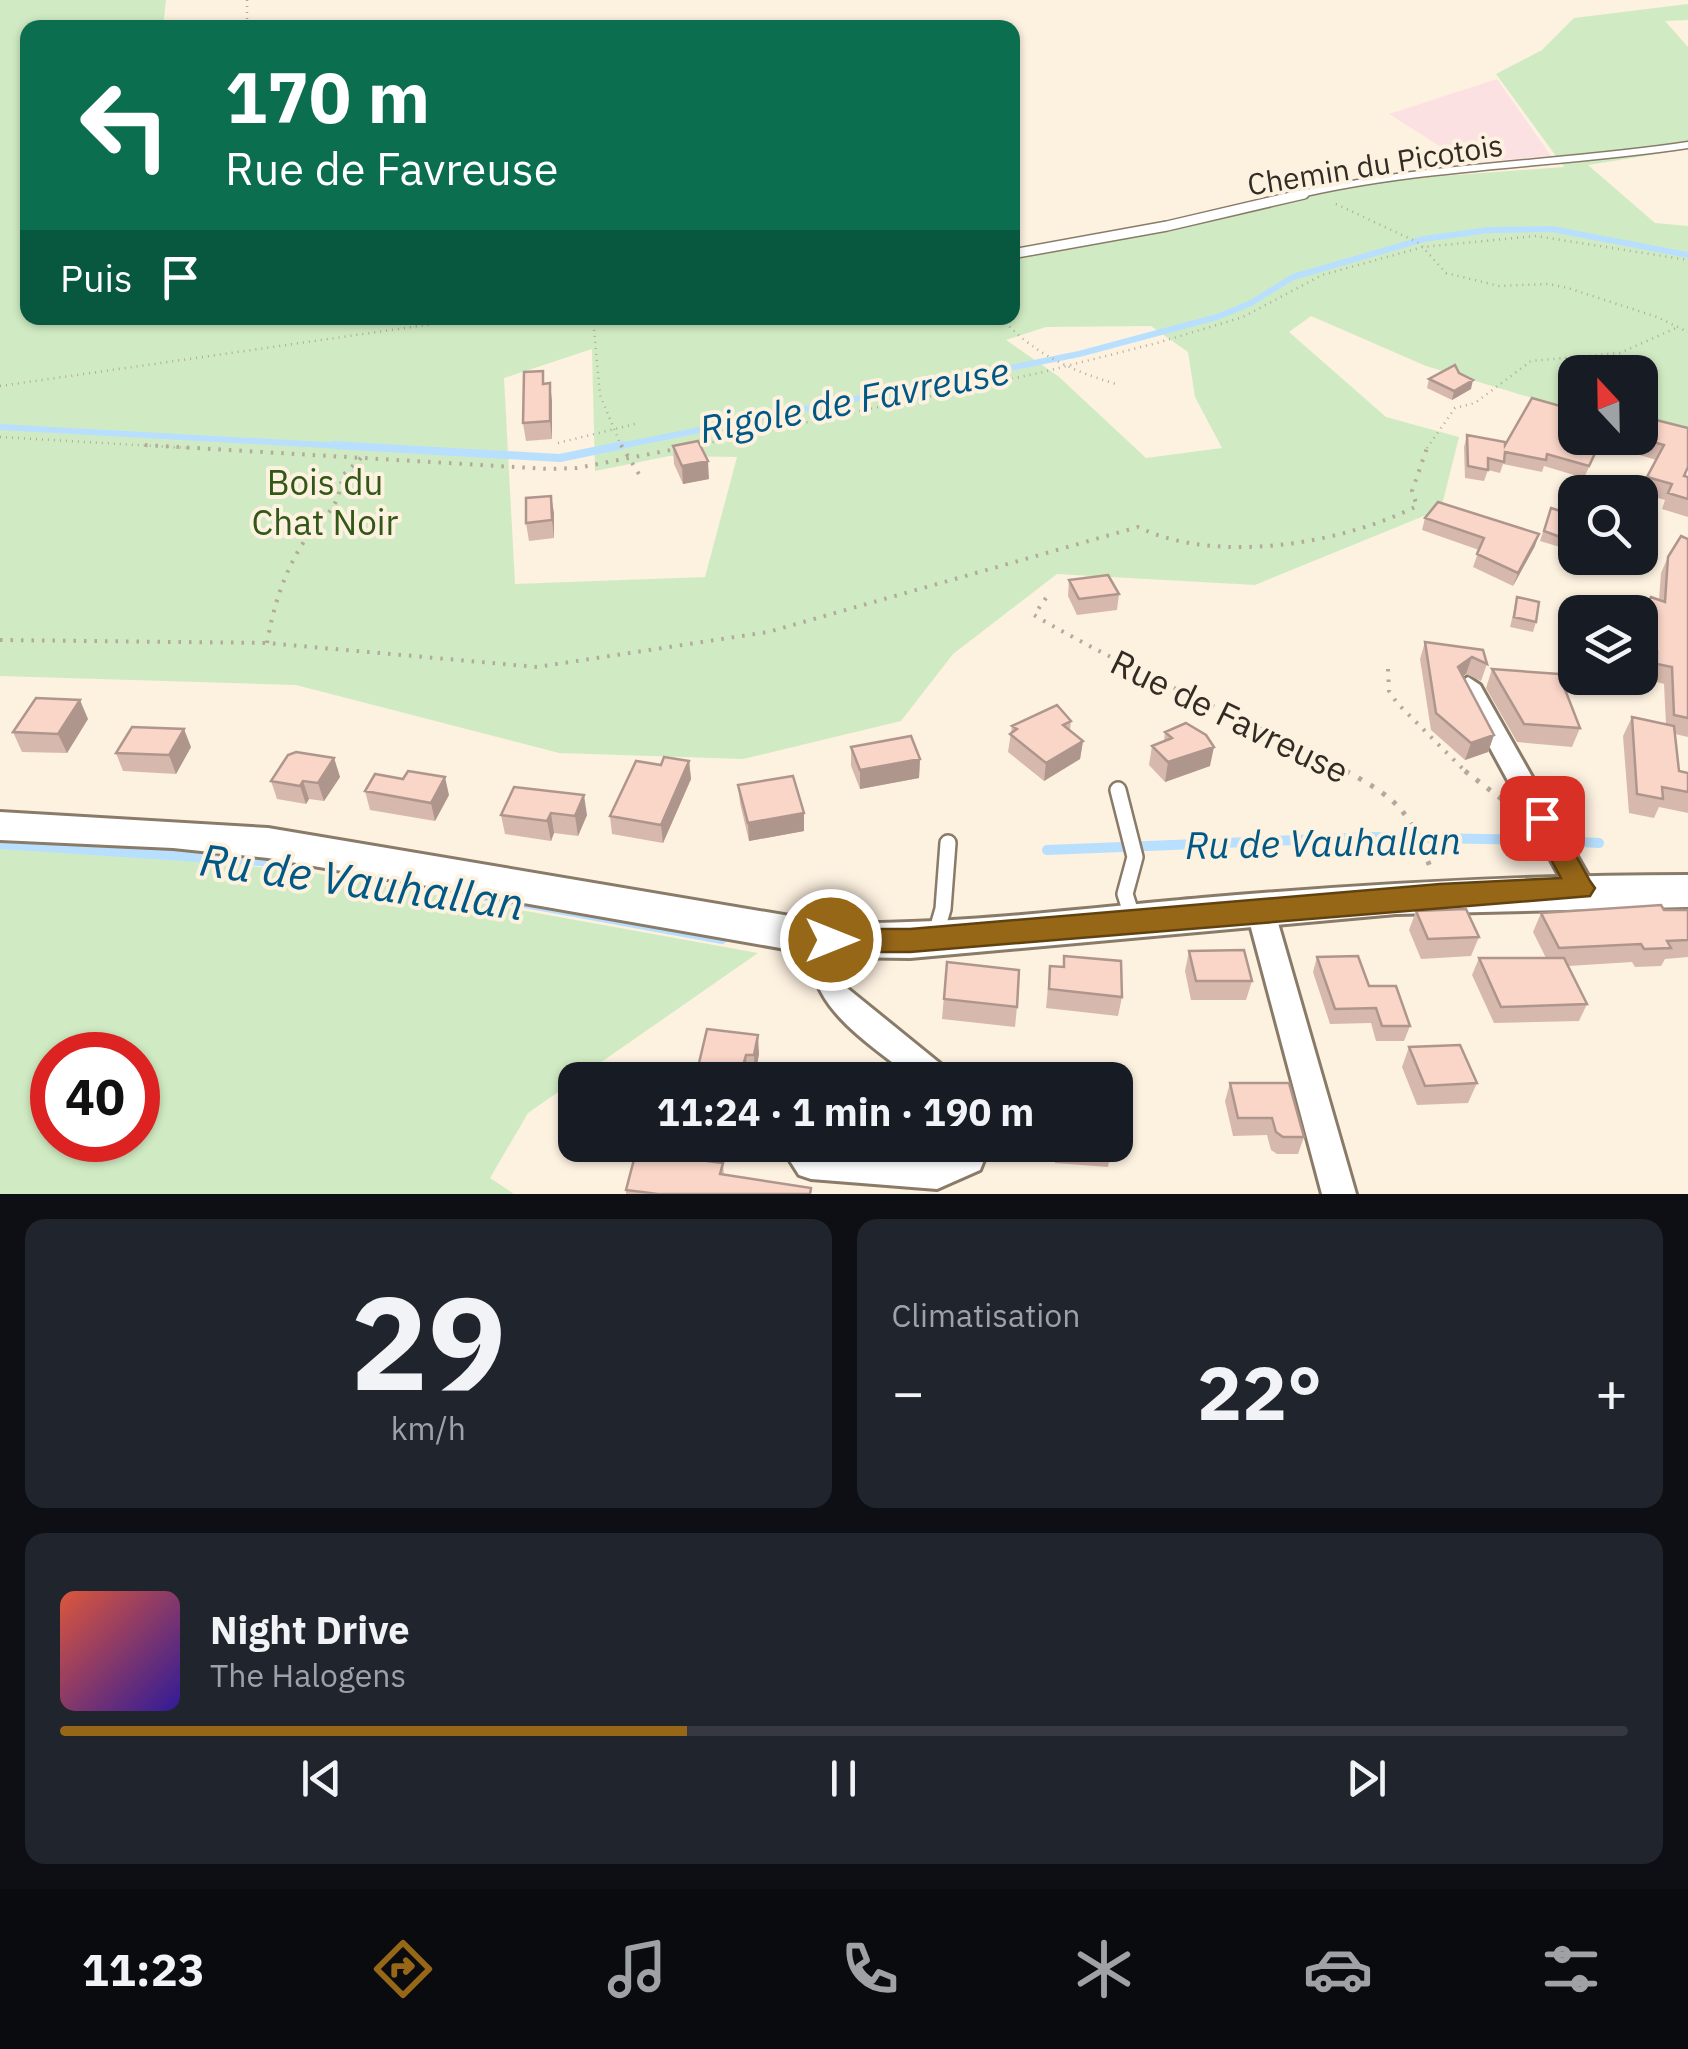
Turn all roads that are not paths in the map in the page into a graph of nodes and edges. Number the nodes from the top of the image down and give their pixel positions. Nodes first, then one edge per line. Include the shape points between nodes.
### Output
1 (1688, 145) edge
2 (1020, 253) edge
3 (1468, 685) edge
4 (1118, 790) dead end
5 (0, 826) edge
6 (948, 843) dead end
7 (1580, 888) junction
8 (1688, 891) edge
9 (1260, 909) junction
10 (1134, 920) junction
11 (934, 939) junction
12 (831, 940) junction
13 (915, 1062) edge
14 (809, 1162) edge
15 (964, 1162) edge
16 (1339, 1194) edge

1 - 2 lane, Chemin du Picotois via 1400,176
3 - 7 street
4 - 10 lane via 1135,857 1125,894
5 - 12 street via 268,843
6 - 11 lane
7 - 8 street
7 - 9 street
9 - 10 street
9 - 16 street
10 - 11 street
11 - 12 street
12 - 13 street via 830,983 837,997
14 - 15 street via 937,1174

